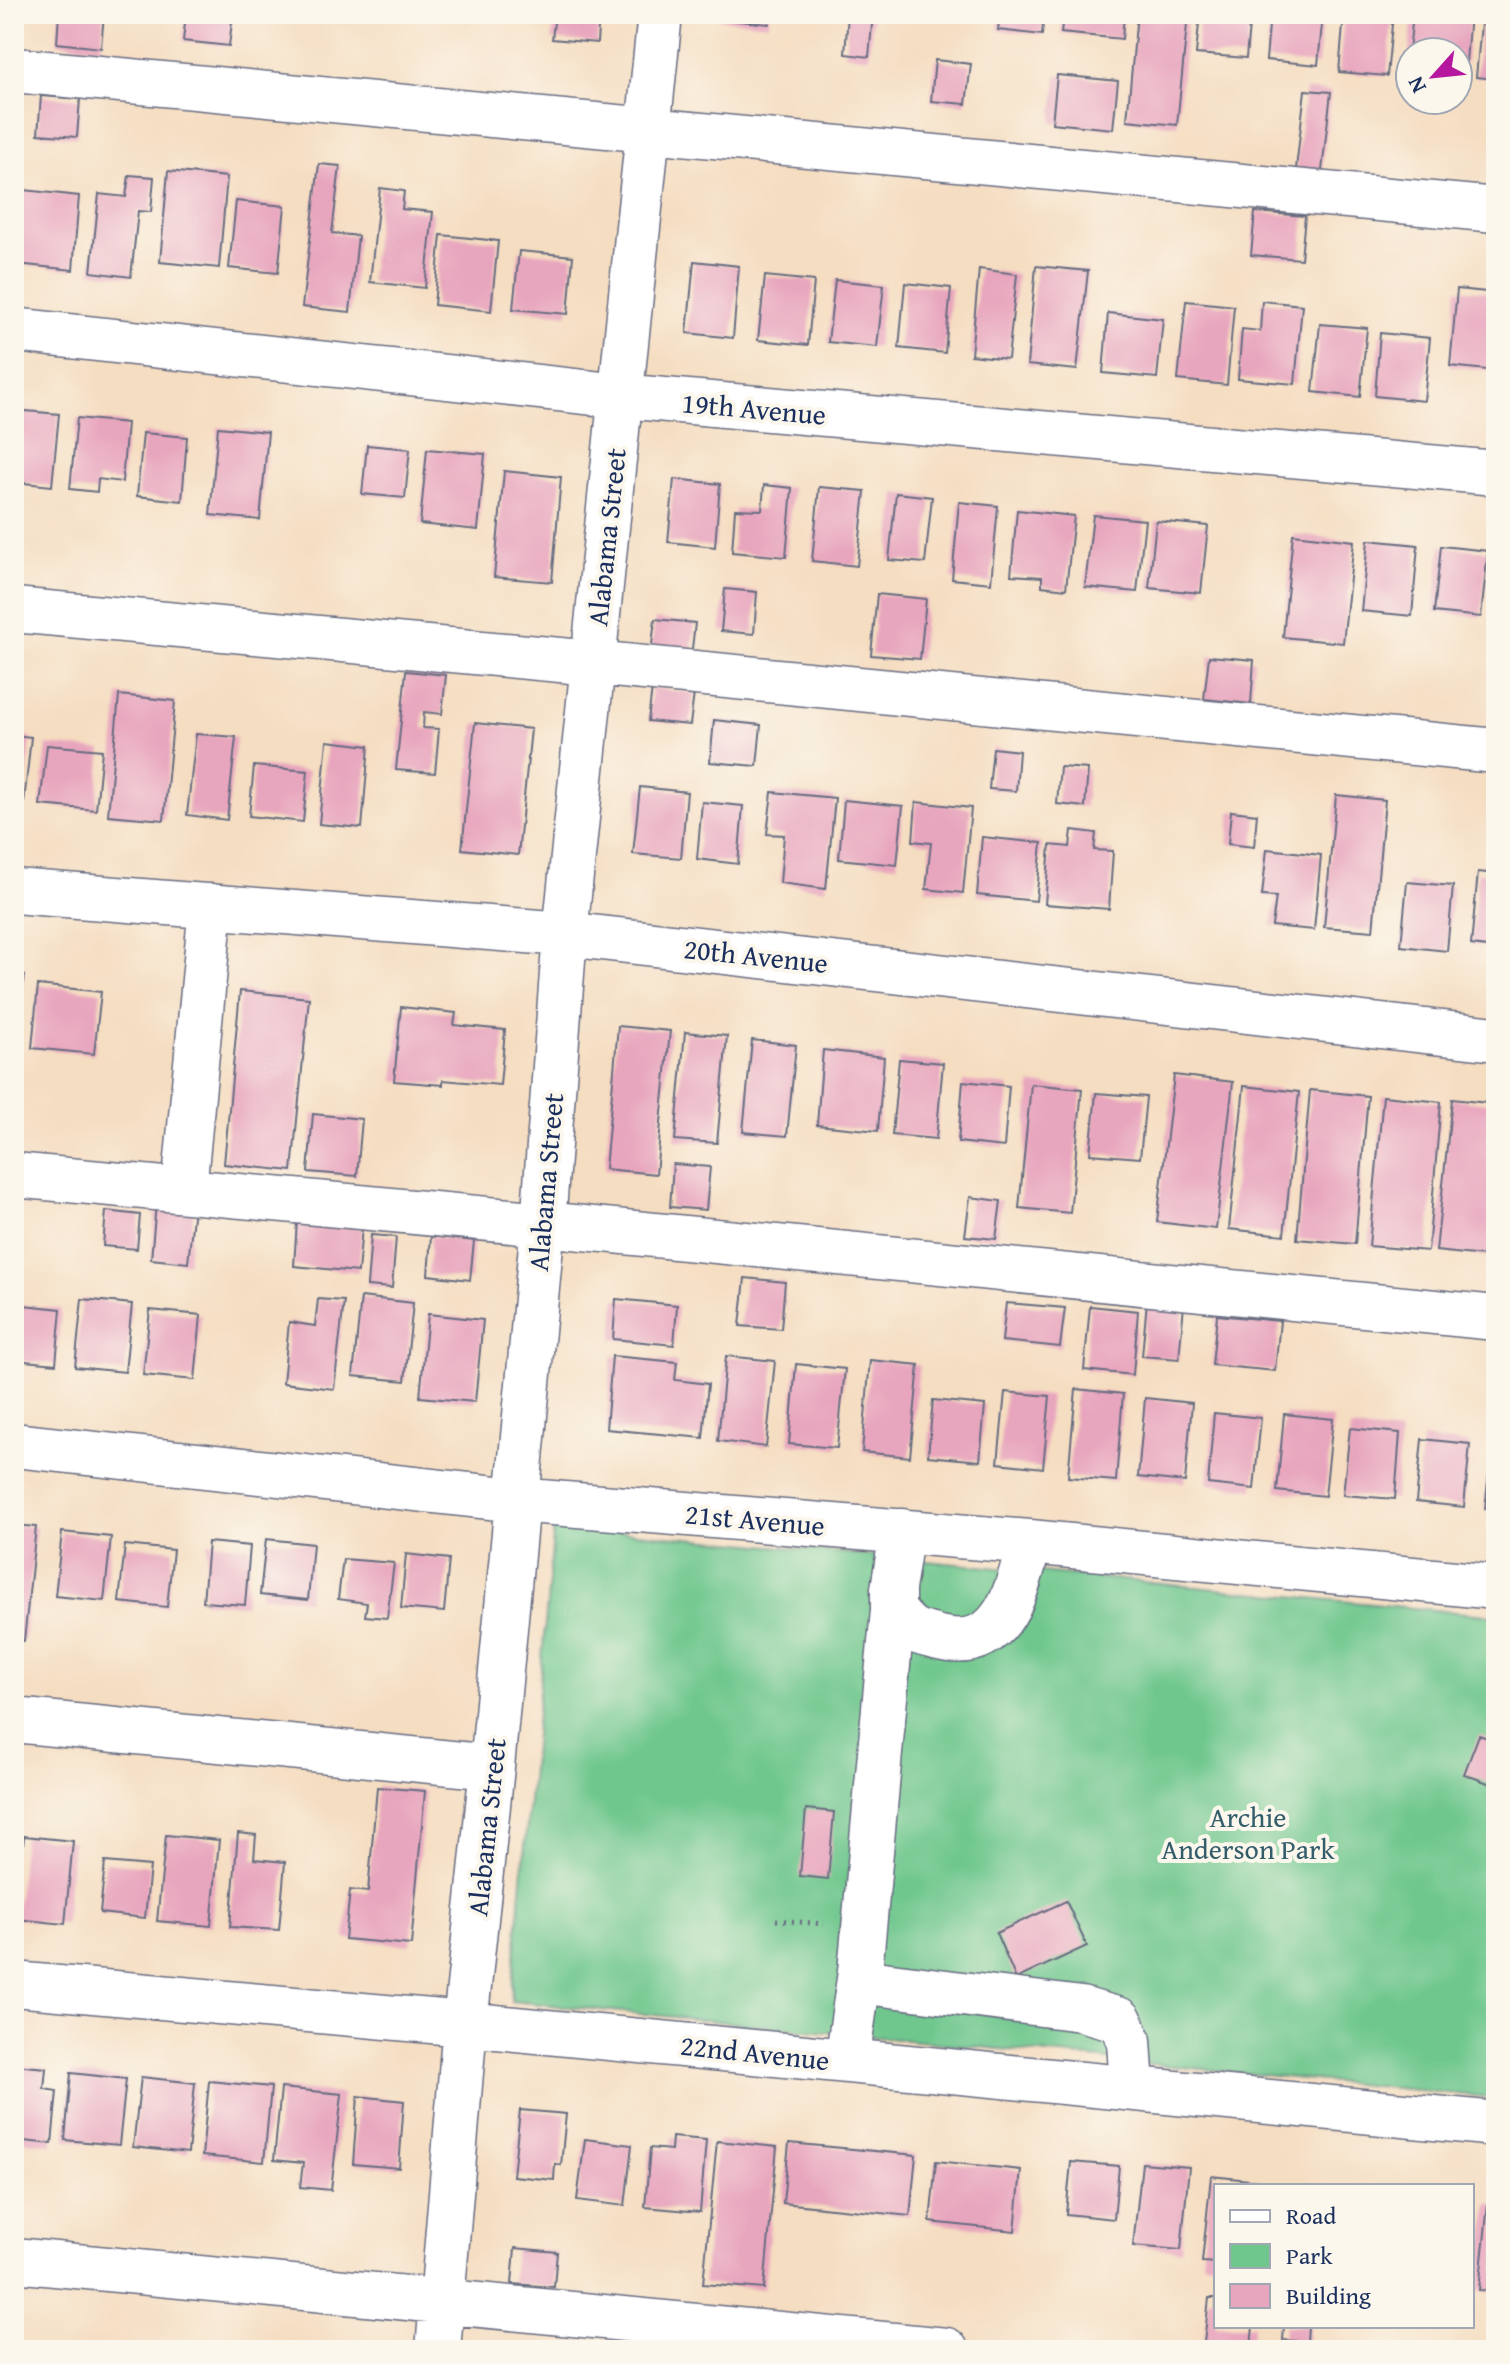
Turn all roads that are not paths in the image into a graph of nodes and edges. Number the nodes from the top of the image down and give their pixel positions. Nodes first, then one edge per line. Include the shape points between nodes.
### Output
1 (660, 14) edge
2 (14, 70) edge
3 (649, 132) junction
4 (1496, 210) edge
5 (14, 330) edge
6 (621, 396) junction
7 (1496, 473) edge
8 (14, 610) edge
9 (593, 663) junction
10 (1496, 751) edge
11 (14, 891) edge
12 (211, 906) junction
13 (565, 934) junction
14 (1496, 1039) edge
15 (14, 1175) edge
16 (184, 1190) junction
17 (543, 1224) junction
18 (1496, 1318) edge
19 (14, 1445) edge
20 (516, 1500) junction
21 (902, 1531) junction
22 (1030, 1542) junction
23 (1496, 1587) edge
24 (893, 1610) junction
25 (14, 1720) edge
26 (492, 1767) junction
27 (859, 1981) junction
28 (14, 1984) edge
29 (465, 2024) junction
30 (847, 2061) junction
31 (1132, 2088) junction
32 (1496, 2124) edge
33 (14, 2260) edge
34 (442, 2299) junction
35 (438, 2350) edge
36 (946, 2350) edge

1 - 3 street, Alabama Street
2 - 3 street
3 - 4 street
3 - 6 street, Alabama Street
5 - 6 street, 19th Avenue
6 - 7 street, 19th Avenue
6 - 9 street, Alabama Street
8 - 9 street
9 - 10 street
9 - 13 street, Alabama Street
11 - 12 street, 20th Avenue
12 - 13 street, 20th Avenue
12 - 16 street
13 - 14 street, 20th Avenue
13 - 17 street, Alabama Street
15 - 16 street
16 - 17 street
17 - 18 street
17 - 20 street, Alabama Street
19 - 20 street, 21st Avenue
20 - 21 street, 21st Avenue
20 - 26 street, Alabama Street
21 - 22 street, 21st Avenue
21 - 24 street
22 - 23 street, 21st Avenue
22 - 24 street via 1011,1605 990,1633 954,1641 910,1630
24 - 27 street
25 - 26 street
26 - 29 street, Alabama Street
27 - 30 street
27 - 31 street via 1081,2009 1120,2020 1129,2041
28 - 29 street, 22nd Avenue
29 - 30 street, 22nd Avenue
29 - 34 street, Alabama Street
30 - 31 street, 22nd Avenue
31 - 32 street, 22nd Avenue
33 - 34 street
34 - 35 street, Alabama Street
34 - 36 street

